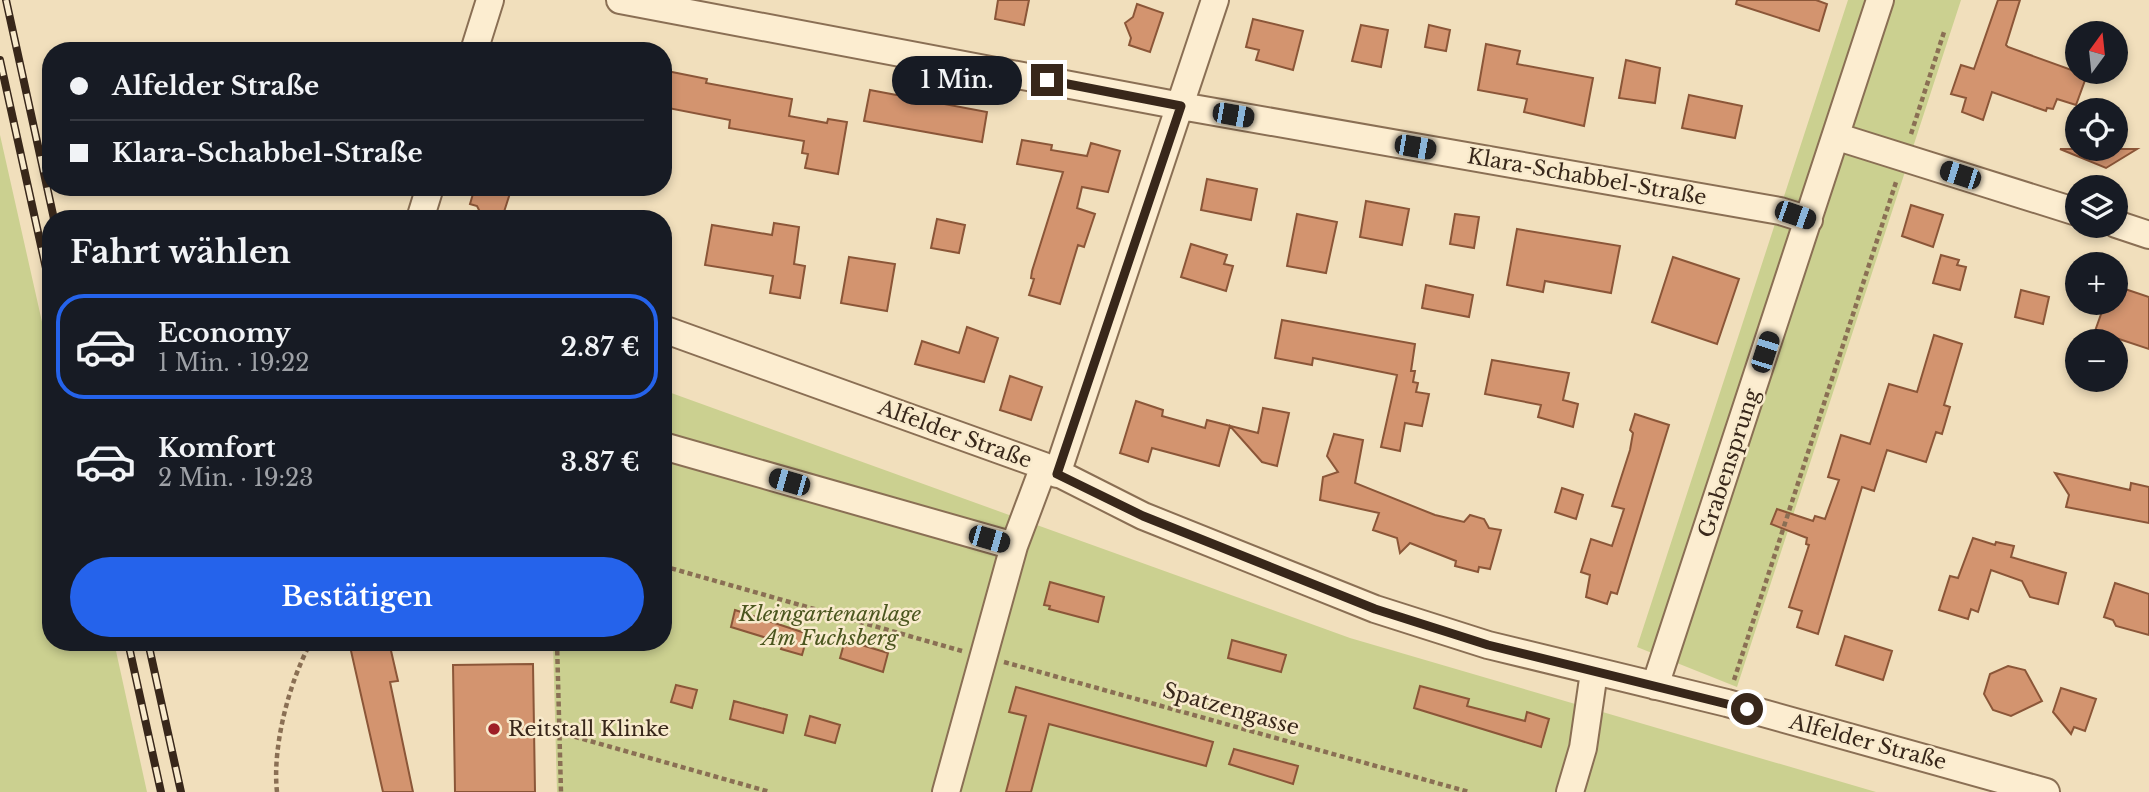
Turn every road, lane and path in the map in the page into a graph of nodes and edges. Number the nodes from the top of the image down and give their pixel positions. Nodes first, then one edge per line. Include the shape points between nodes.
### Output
1 (490, 0) edge
2 (620, 0) edge
3 (1214, 0) edge
4 (1880, 0) edge
5 (1945, 29) dead end
6 (477, 42) edge
7 (1181, 106) junction
8 (1838, 137) junction
9 (1904, 157) junction
10 (2065, 208) edge
11 (1809, 220) junction
12 (2128, 228) edge
13 (2149, 235) edge
14 (672, 332) edge
15 (672, 449) edge
16 (1051, 470) junction
17 (1014, 546) junction
18 (672, 569) edge
19 (306, 651) edge
20 (557, 651) edge
21 (984, 657) junction
22 (1594, 672) junction
23 (1655, 686) junction
24 (1727, 703) junction
25 (558, 732) junction
26 (1987, 784) edge
27 (277, 792) edge
28 (561, 792) edge
29 (770, 792) edge
30 (946, 792) edge
31 (1469, 792) edge
32 (1570, 792) edge
33 (2046, 792) edge

1 - 6 street
2 - 7 street, Klara-Schabbel-Straße
3 - 7 street
4 - 8 street, Grabensprung
5 - 9 path
7 - 11 street, Klara-Schabbel-Straße via 1780,211
7 - 16 street
8 - 9 street
8 - 11 street, Grabensprung
9 - 10 street
9 - 24 path
11 - 23 street, Grabensprung
12 - 13 street
14 - 16 street, Alfelder Straße
15 - 17 street
16 - 17 street
16 - 22 street, Alfelder Straße via 1143,516 1375,609
17 - 21 street
18 - 21 path, Spatzengasse
19 - 27 path via 288,705 275,768
20 - 25 path
21 - 30 street
21 - 31 path, Spatzengasse
22 - 23 street, Alfelder Straße
22 - 32 street via 1583,748
23 - 24 street, Alfelder Straße
24 - 26 street, Alfelder Straße
25 - 28 path
25 - 29 path
26 - 33 street, Alfelder Straße

